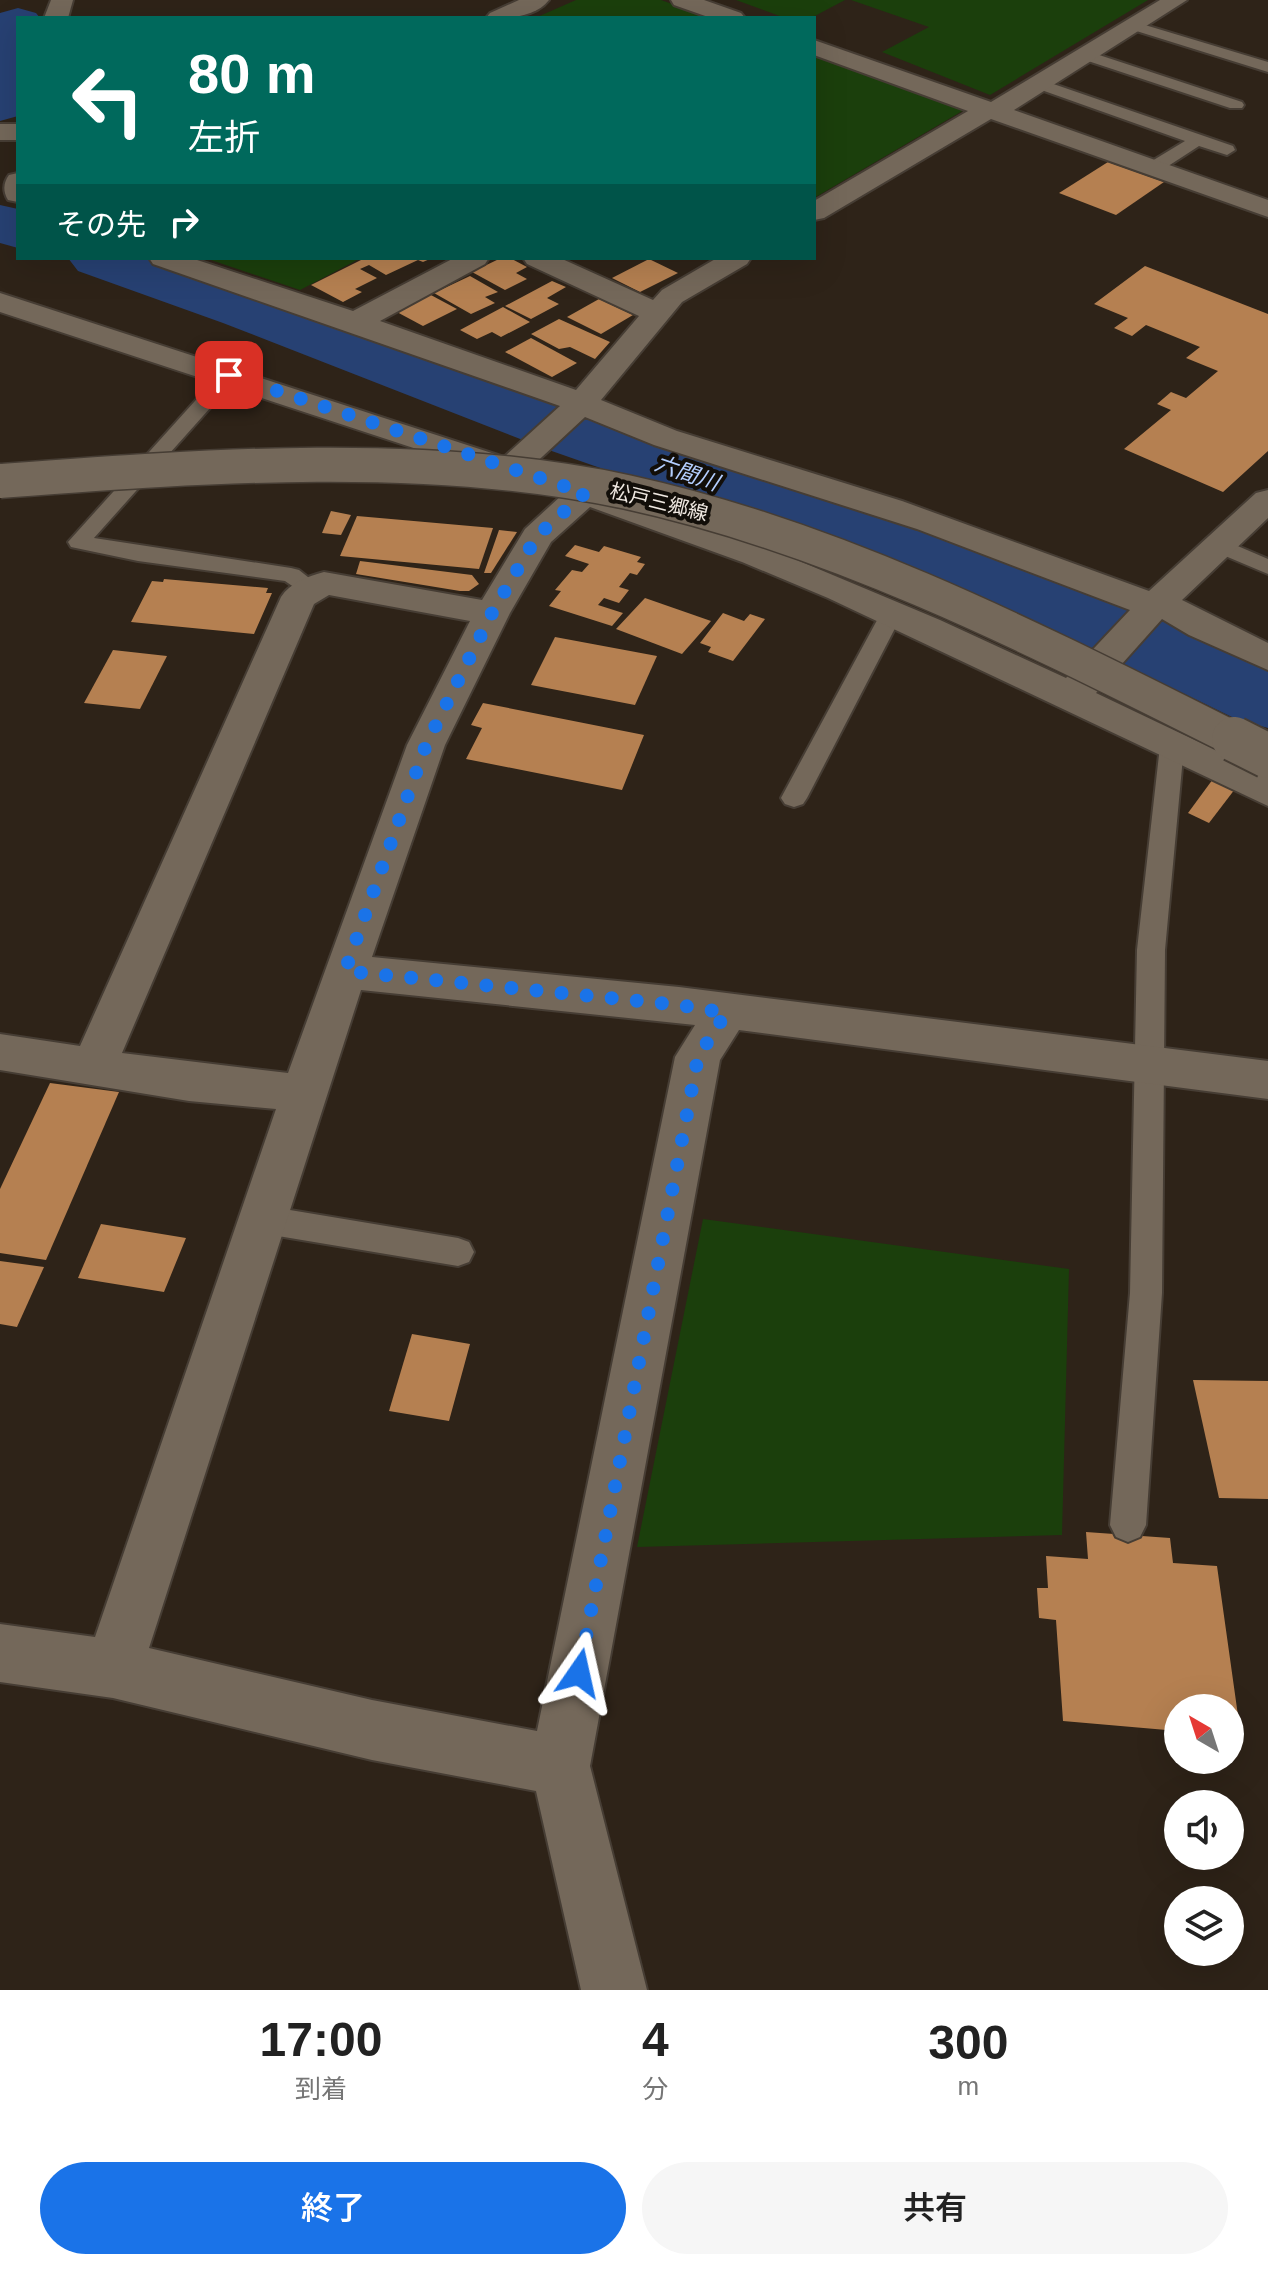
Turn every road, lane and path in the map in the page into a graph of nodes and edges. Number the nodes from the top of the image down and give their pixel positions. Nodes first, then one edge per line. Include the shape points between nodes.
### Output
1 (538, 0) edge
2 (682, 0) edge
3 (1176, 0) edge
4 (502, 16) edge
5 (727, 16) edge
6 (1135, 26) junction
7 (816, 48) edge
8 (1087, 56) junction
9 (1268, 67) edge
10 (1039, 84) junction
11 (1236, 105) dead end
12 (991, 110) junction
13 (1197, 140) junction
14 (1227, 150) dead end
15 (1153, 168) junction
16 (1268, 209) edge
17 (816, 211) edge
18 (169, 260) edge
19 (471, 260) edge
20 (541, 260) edge
21 (734, 260) edge
22 (0, 302) edge
23 (657, 313) junction
24 (355, 322) junction
25 (229, 375) junction
26 (579, 406) junction
27 (517, 463) junction
28 (0, 481) edge
29 (585, 493) junction
30 (1268, 500) edge
31 (1219, 545) junction
32 (1268, 567) edge
33 (312, 589) junction
34 (1156, 604) junction
35 (893, 611) junction
36 (492, 613) junction
37 (1268, 658) edge
38 (1073, 694) junction
39 (1172, 746) junction
40 (1268, 756) edge
41 (1268, 792) edge
42 (794, 798) dead end
43 (345, 971) junction
44 (726, 1013) junction
45 (0, 1052) edge
46 (94, 1066) junction
47 (1148, 1066) junction
48 (1268, 1080) edge
49 (301, 1093) junction
50 (260, 1219) junction
51 (458, 1252) dead end
52 (1128, 1525) dead end
53 (0, 1653) edge
54 (113, 1669) junction
55 (560, 1766) junction
56 (614, 1990) edge

1 - 4 street
2 - 5 street
3 - 6 street
6 - 8 street
6 - 9 lane
7 - 12 street
8 - 10 street
8 - 11 lane
10 - 12 street
10 - 13 lane
12 - 15 street
12 - 17 street
13 - 14 lane
13 - 15 lane
15 - 16 street
18 - 24 street
19 - 24 street
20 - 23 street
21 - 23 street via 672,296
22 - 25 street
23 - 26 street
24 - 26 street
25 - 27 street
25 - 33 lane via 79,542 291,575
26 - 27 street
26 - 34 street via 918,517
27 - 29 street
28 - 40 street, 松戸三郷線, bridge via 170,468 378,466 478,472 627,492 817,547 914,585
29 - 35 street
29 - 36 street via 537,536
30 - 31 street
31 - 32 lane
31 - 34 street
33 - 36 street via 324,583
33 - 46 street via 299,597
34 - 37 street
34 - 38 street
35 - 38 street
35 - 42 lane
36 - 43 street via 426,745
38 - 39 street
39 - 41 street
39 - 47 lane via 1151,950
43 - 44 street
43 - 49 street
44 - 47 street
44 - 55 street via 698,1057
45 - 46 street
46 - 49 street
47 - 48 street
47 - 52 lane via 1146,1293
49 - 50 street
50 - 51 lane
50 - 54 street
53 - 54 street
54 - 55 street via 372,1730
55 - 56 street

